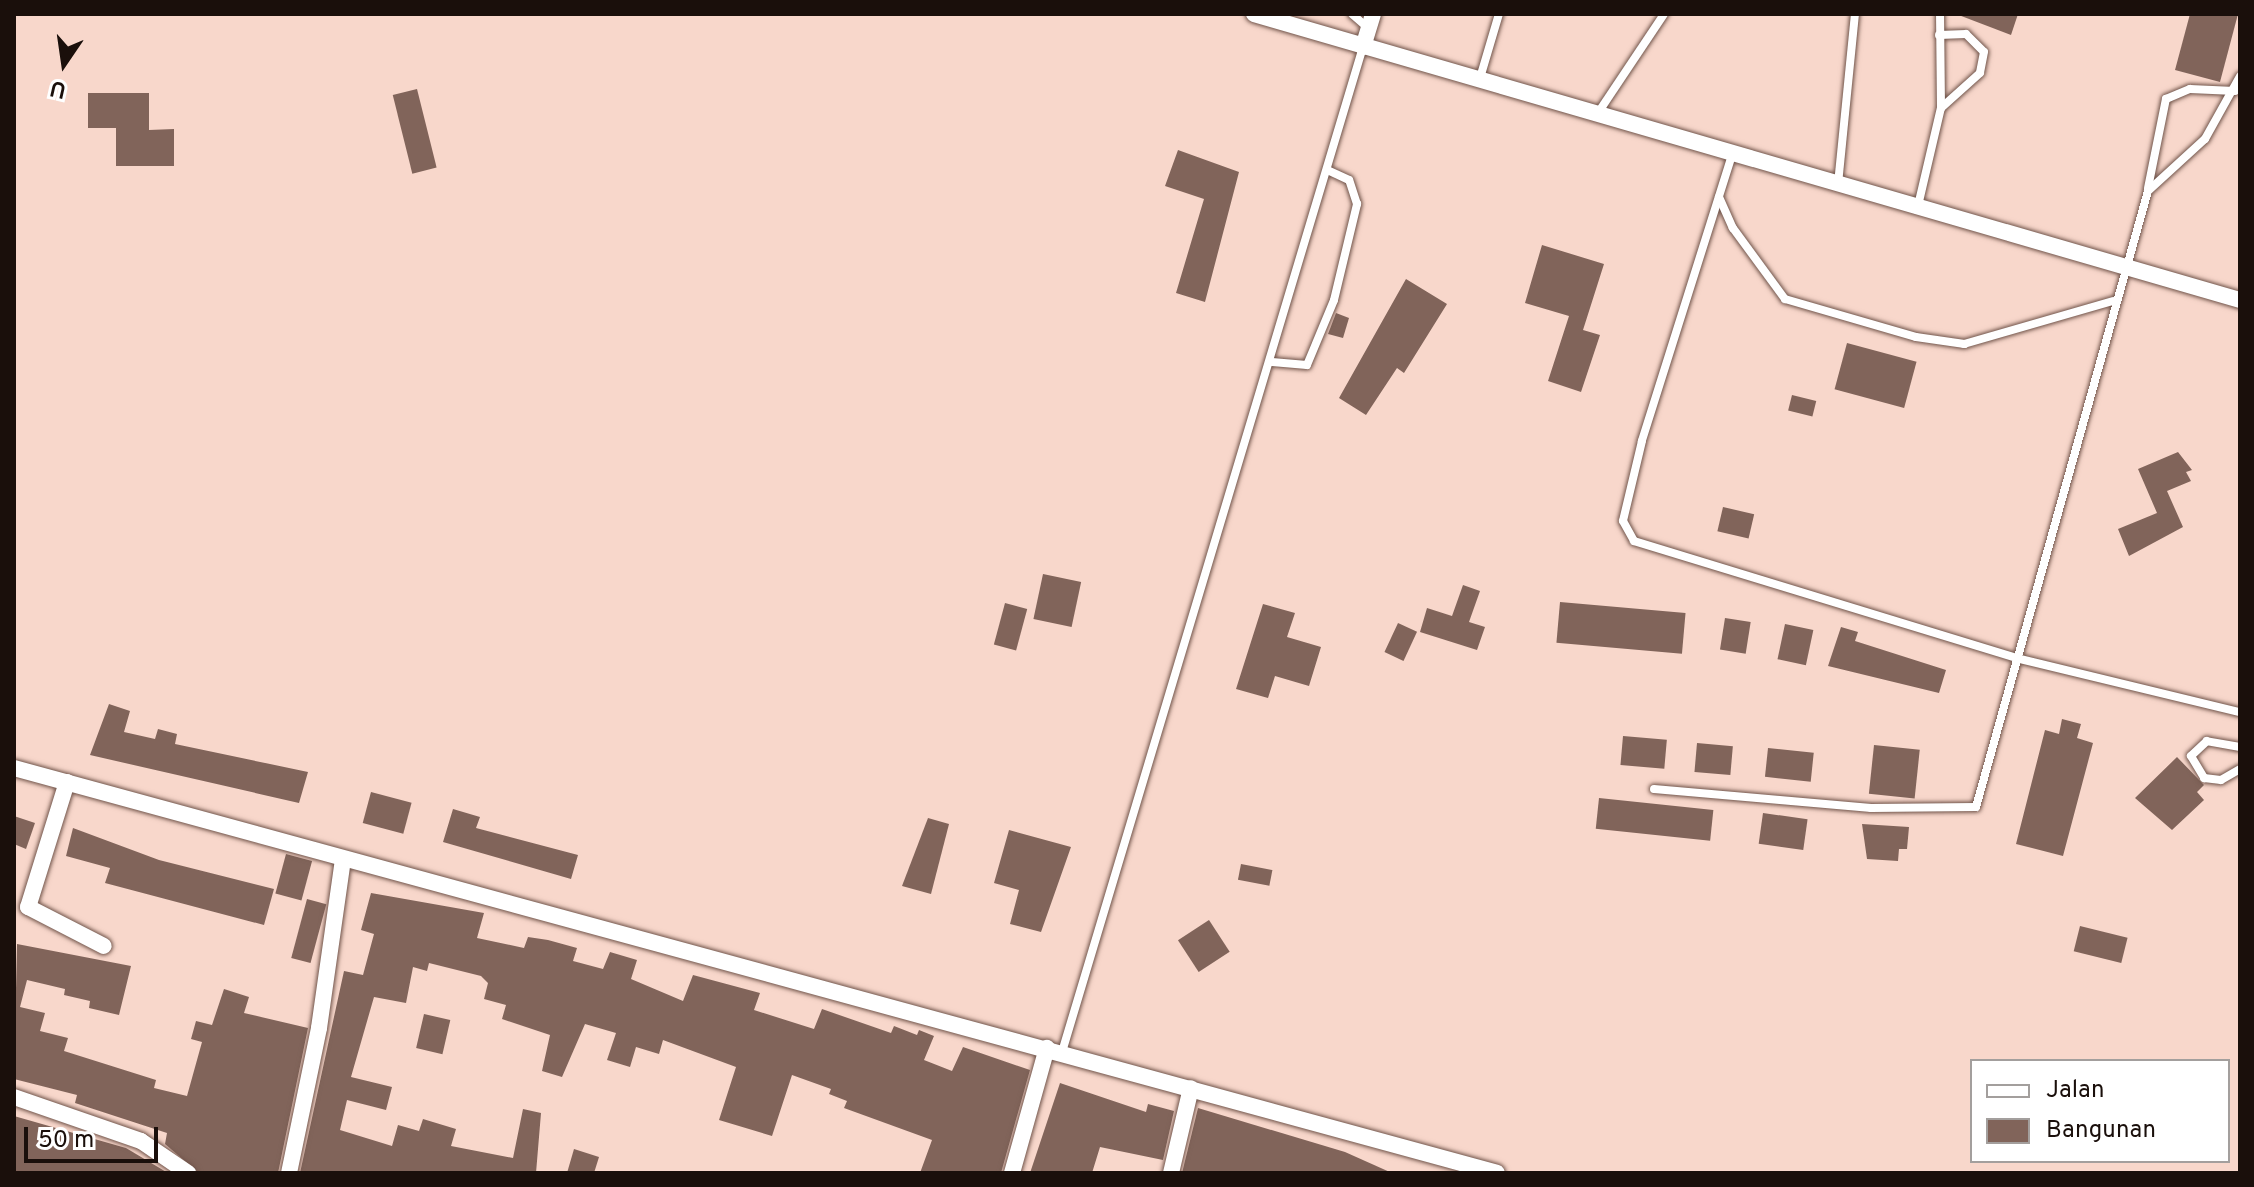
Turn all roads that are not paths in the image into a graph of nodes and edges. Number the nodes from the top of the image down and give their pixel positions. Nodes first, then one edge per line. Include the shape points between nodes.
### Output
1 (1254, 14) edge
2 (1352, 14) edge
3 (1499, 14) edge
4 (1664, 14) edge
5 (1855, 14) edge
6 (1940, 14) edge
7 (1371, 21) edge
8 (1939, 35) junction
9 (1363, 47) junction
10 (2240, 76) edge
11 (1480, 78) junction
12 (2235, 91) junction
13 (1941, 108) junction
14 (1597, 114) junction
15 (1732, 155) junction
16 (1328, 170) junction
17 (1838, 185) junction
18 (2148, 191) junction
19 (1719, 197) junction
20 (1917, 210) junction
21 (2122, 269) junction
22 (2240, 300) edge
23 (2113, 301) junction
24 (1272, 362) junction
25 (2016, 658) junction
26 (2240, 712) edge
27 (2240, 747) edge
28 (14, 768) edge
29 (2240, 769) edge
30 (67, 782) junction
31 (1654, 789) dead end
32 (343, 859) junction
33 (104, 946) dead end
34 (1054, 1050) junction
35 (1191, 1088) junction
36 (14, 1097) edge
37 (188, 1173) edge
38 (289, 1173) edge
39 (1012, 1173) edge
40 (1171, 1173) edge
41 (1497, 1173) edge

1 - 9 street
2 - 7 lane
3 - 11 lane
4 - 14 lane
5 - 17 lane
6 - 8 lane
7 - 9 street
8 - 13 lane
8 - 13 lane via 1966,34 1984,52 1980,73
9 - 11 street
9 - 16 lane
10 - 12 lane
11 - 14 street
12 - 18 lane via 2205,139
12 - 18 lane via 2190,89 2166,99
13 - 20 lane
14 - 15 street
15 - 17 street
15 - 19 lane
16 - 24 lane
16 - 24 lane via 1349,180 1357,204 1334,300 1307,365
17 - 20 street
18 - 21 lane
19 - 23 lane via 1733,228 1785,299 1916,337 1964,344
19 - 25 lane via 1642,441 1623,521 1626,533 1643,547
20 - 21 street
21 - 22 street
21 - 23 lane
23 - 25 lane
24 - 34 lane
25 - 26 lane
25 - 31 lane via 1980,801 1968,811
27 - 29 lane via 2207,741 2191,756 2204,778 2221,780
28 - 30 street
30 - 32 street
30 - 33 street via 28,907
32 - 34 street
32 - 38 street via 319,1028
34 - 35 street
34 - 39 street
35 - 40 street
35 - 41 street
36 - 37 street via 141,1141

